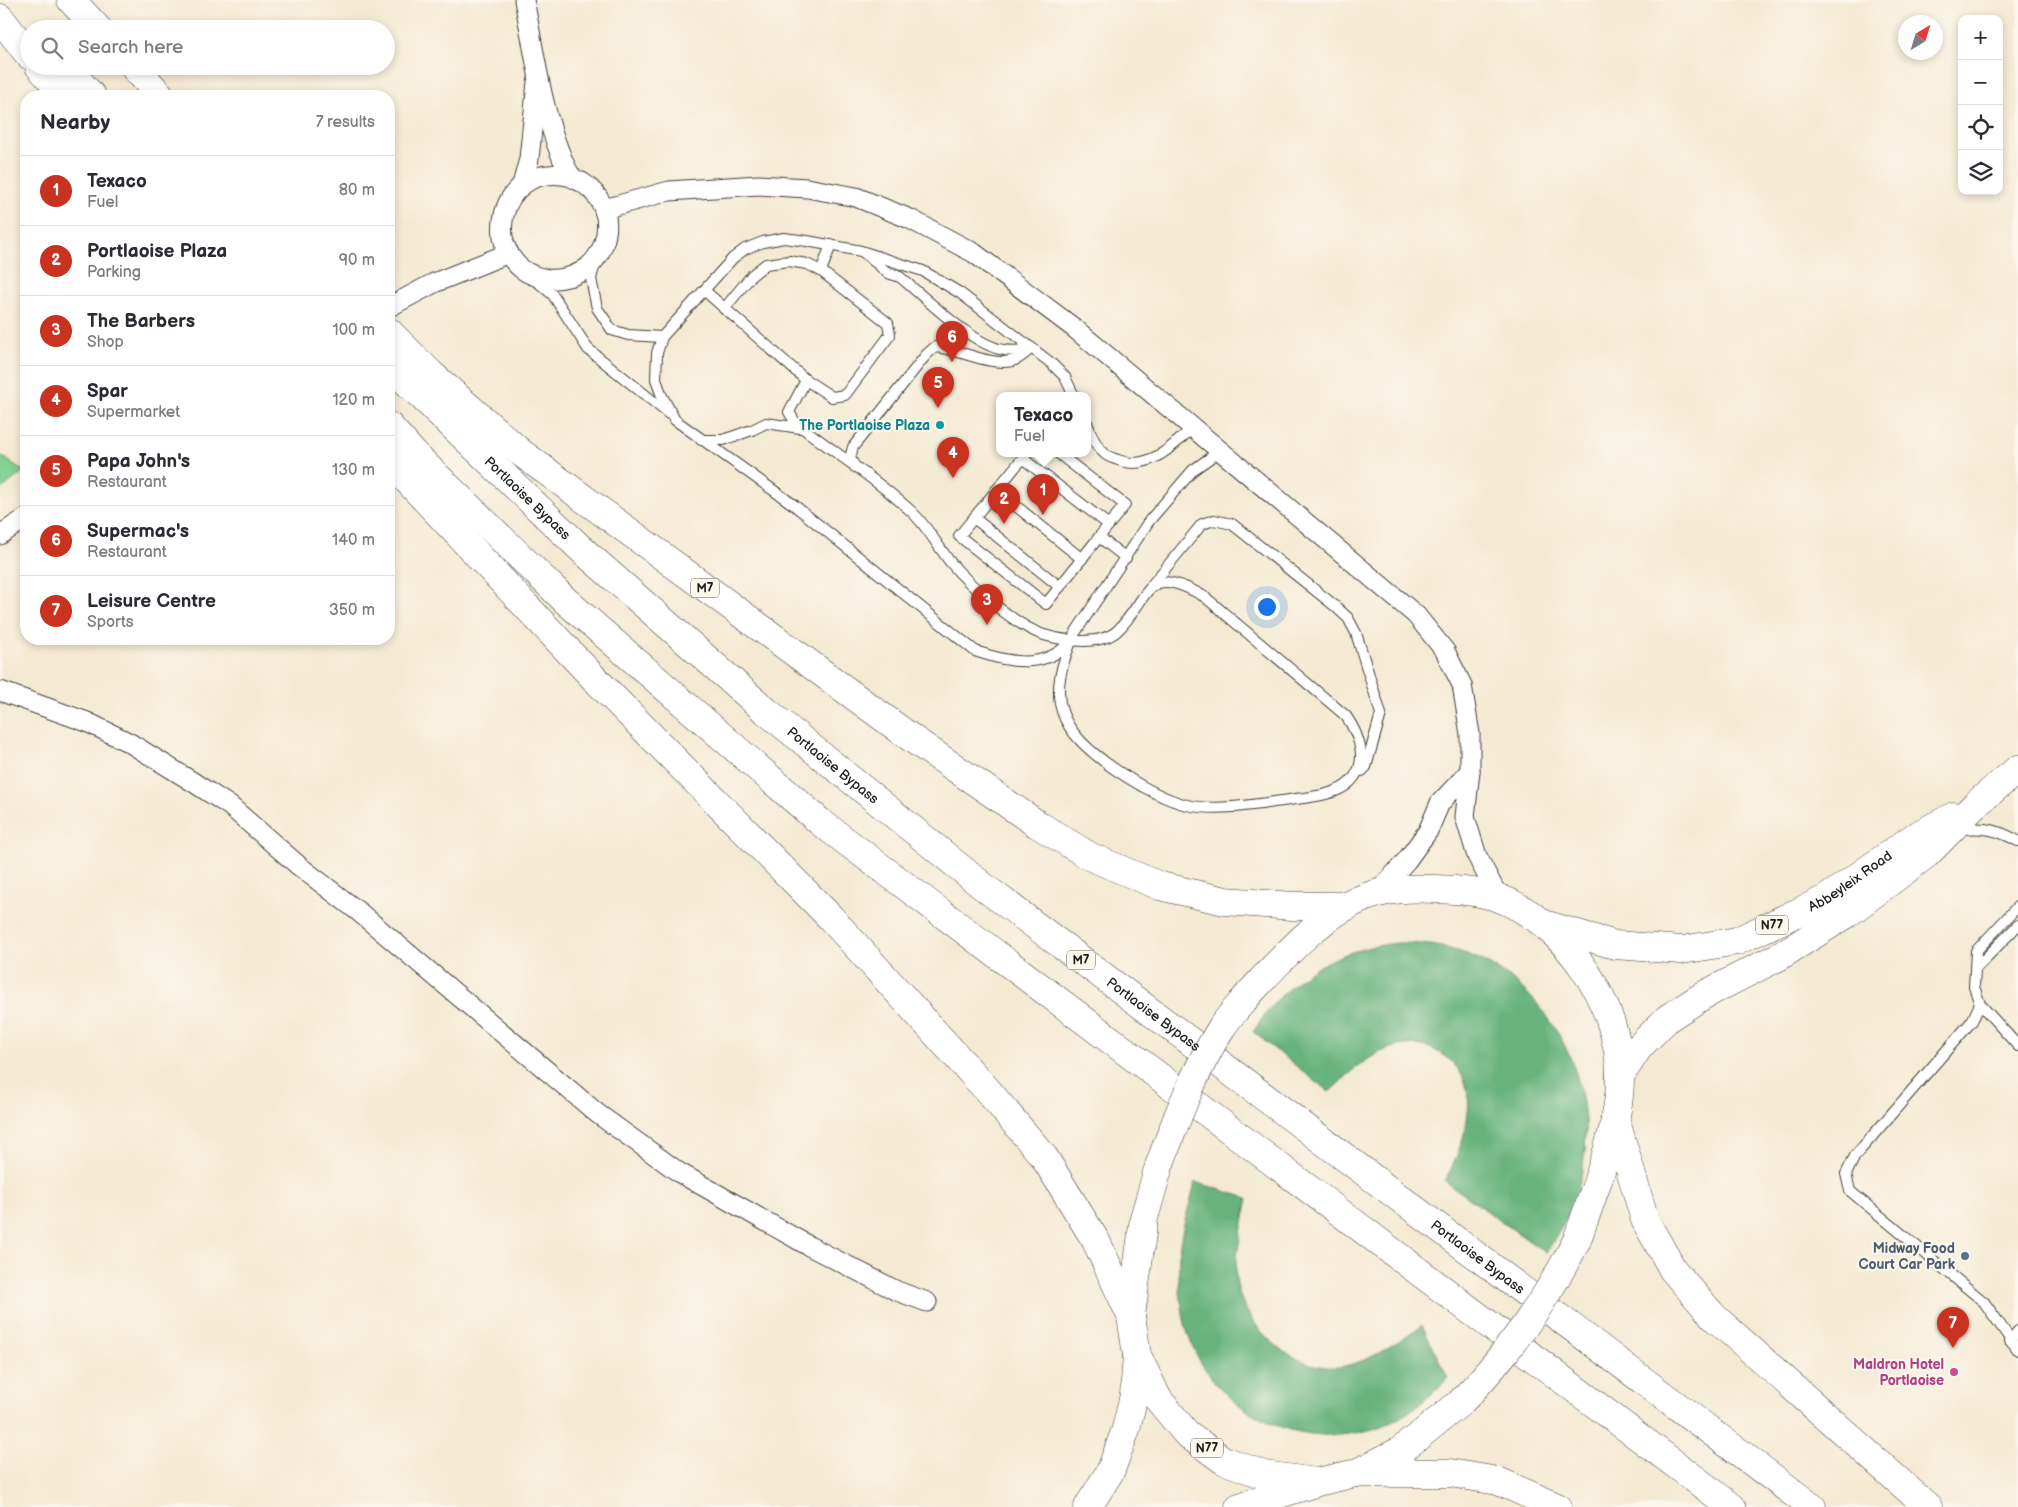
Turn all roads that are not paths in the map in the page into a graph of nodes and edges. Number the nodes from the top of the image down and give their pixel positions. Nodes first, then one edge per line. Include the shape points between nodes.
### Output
1 (6, 0) edge
2 (60, 0) edge
3 (71, 0) edge
4 (524, 0) edge
5 (0, 18) edge
6 (24, 20) edge
7 (76, 20) edge
8 (90, 20) edge
9 (20, 44) edge
10 (47, 75) edge
11 (73, 75) edge
12 (123, 75) edge
13 (141, 75) edge
14 (538, 76) junction
15 (60, 90) edge
16 (87, 90) edge
17 (136, 90) edge
18 (155, 90) edge
19 (572, 177) junction
20 (522, 185) junction
21 (604, 209) junction
22 (831, 245) junction
23 (861, 251) junction
24 (509, 253) junction
25 (596, 259) junction
26 (524, 270) junction
27 (821, 271) junction
28 (705, 291) junction
29 (395, 305) edge
30 (724, 309) junction
31 (662, 337) junction
32 (395, 338) edge
33 (1032, 348) junction
34 (395, 371) edge
35 (806, 380) junction
36 (1072, 392) edge
37 (675, 420) junction
38 (1194, 426) junction
39 (804, 429) junction
40 (395, 433) edge
41 (1091, 435) edge
42 (701, 440) junction
43 (1091, 443) edge
44 (1221, 450) junction
45 (1104, 454) junction
46 (1023, 457) edge
47 (1025, 457) edge
48 (1062, 457) edge
49 (395, 467) edge
50 (856, 468) junction
51 (996, 490) junction
52 (974, 518) junction
53 (20, 522) edge
54 (1109, 525) junction
55 (0, 535) edge
56 (1099, 537) junction
57 (1126, 558) junction
58 (1082, 559) junction
59 (1060, 587) junction
60 (1148, 590) junction
61 (1072, 640) junction
62 (0, 691) edge
63 (2018, 769) edge
64 (1470, 771) junction
65 (1350, 782) junction
66 (1975, 805) junction
67 (1951, 830) junction
68 (2018, 841) edge
69 (1375, 894) junction
70 (1499, 898) junction
71 (1347, 906) junction
72 (2018, 906) edge
73 (1543, 924) junction
74 (2018, 925) edge
75 (1975, 969) junction
76 (1980, 1004) junction
77 (2017, 1044) edge
78 (1620, 1076) junction
79 (1615, 1118) junction
80 (927, 1302) dead end
81 (1131, 1316) junction
82 (2018, 1331) edge
83 (2010, 1341) junction
84 (2018, 1350) edge
85 (1137, 1354) junction
86 (1356, 1473) junction
87 (1318, 1482) junction
88 (1088, 1507) edge
89 (1239, 1507) edge
90 (1557, 1507) edge
91 (1732, 1507) edge
92 (1812, 1507) edge
93 (1928, 1507) edge

1 - 6 main road
2 - 7 main road
3 - 8 main road
4 - 14 street
5 - 9 main road
10 - 15 main road
11 - 16 main road
12 - 17 main road
13 - 18 main road
14 - 19 street via 562,158
14 - 20 street via 529,158
19 - 20 street via 546,175
19 - 21 street via 590,188
20 - 24 street via 509,200 502,220
21 - 25 street via 606,236
21 - 38 street via 669,191 714,186 807,188 856,197 910,219 974,253 1067,322
22 - 23 lane
22 - 27 lane
22 - 28 lane via 784,238 762,242 733,258
23 - 33 lane via 923,271 960,293
23 - 33 lane via 982,341 999,349
24 - 26 street
24 - 29 street via 434,283
25 - 26 street via 578,274 566,278 544,278
25 - 31 lane via 591,279 597,308 612,330 628,335
26 - 37 lane via 553,295 588,349
27 - 30 lane via 790,261 766,264 752,275
27 - 35 lane via 888,323 890,335 845,394 832,397
28 - 30 lane
28 - 31 lane
30 - 35 lane
31 - 37 lane via 657,353 656,379
32 - 71 main road, M7 via 520,452 914,740 1037,824 1092,857 1160,886 1225,901
33 - 36 lane via 1065,377
33 - 50 lane via 1014,361 998,362 952,348 935,347 853,447 850,458
34 - 92 main road, Portlaoise Bypass / M7 via 580,548 766,712 984,887
35 - 39 lane via 789,412
37 - 42 lane
38 - 44 street
38 - 45 lane via 1143,464 1124,463
39 - 42 lane via 766,423 723,440
39 - 50 lane
40 - 91 main road via 566,601 819,821
41 - 45 lane
42 - 61 lane via 794,505 975,651 1004,661 1034,661 1048,659
43 - 45 lane
44 - 57 lane via 1193,470 1149,521
44 - 64 street via 1416,615 1445,651 1462,685 1470,734
46 - 51 lane
47 - 54 lane
48 - 54 lane via 1124,505
49 - 81 main road via 592,676 830,917 989,1092 1044,1158 1096,1241
50 - 61 lane via 913,513 952,565 997,606 1022,625 1044,635
51 - 52 lane
51 - 58 lane
52 - 59 lane
52 - 59 lane via 959,536 966,542 1046,604
53 - 55 street
54 - 56 lane
56 - 57 lane
56 - 58 lane
57 - 61 lane
58 - 59 lane
60 - 61 lane via 1116,632 1097,640
60 - 65 lane via 1169,582 1205,597 1346,716 1361,753 1361,762
60 - 65 lane via 1202,524 1222,521 1232,524 1348,618 1356,634 1380,714 1366,767
61 - 65 lane via 1062,664 1060,683 1064,718 1074,736 1091,753 1150,790 1188,805 1225,807 1310,797 1339,789
62 - 80 street via 86,722 130,743 180,773 230,806 598,1114 680,1173 809,1246 897,1291
63 - 66 main road, Abbeyleix Road / N77
64 - 69 street via 1440,803 1428,831 1407,860
64 - 70 street via 1465,817 1477,856
66 - 67 main road, Abbeyleix Road / N77
66 - 73 main road, Abbeyleix Road / N77 via 1914,837 1826,899 1737,941 1682,950 1616,945
67 - 68 lane via 1982,827
67 - 78 main road, Abbeyleix Road / N77 via 1927,854 1847,914 1780,956 1704,995 1668,1018 1639,1047
69 - 70 main road, N77 via 1413,888 1462,891
69 - 71 main road, N77
70 - 73 main road, N77
71 - 81 main road, N77, bridge via 1286,954 1249,994 1221,1029 1195,1077 1158,1166 1144,1218
72 - 75 lane via 1976,951
73 - 78 main road, N77 via 1567,947 1607,1010 1616,1039
74 - 75 lane
75 - 76 lane via 1974,987
76 - 77 lane
76 - 83 lane via 1972,1021 1855,1156 1846,1174 1850,1192 1984,1302
78 - 79 main road, N77
79 - 86 main road, N77, bridge via 1577,1240 1556,1282 1526,1327 1491,1372 1460,1403 1400,1451
79 - 93 main road via 1645,1220 1673,1270 1714,1317
81 - 85 main road, N77
82 - 83 lane
83 - 84 lane
85 - 87 main road, N77 via 1158,1399 1186,1433 1223,1460 1264,1476
85 - 88 main road, N77 via 1134,1395 1126,1429 1112,1470
86 - 87 main road, N77
86 - 90 main road via 1450,1473 1498,1481
87 - 89 main road, N77

